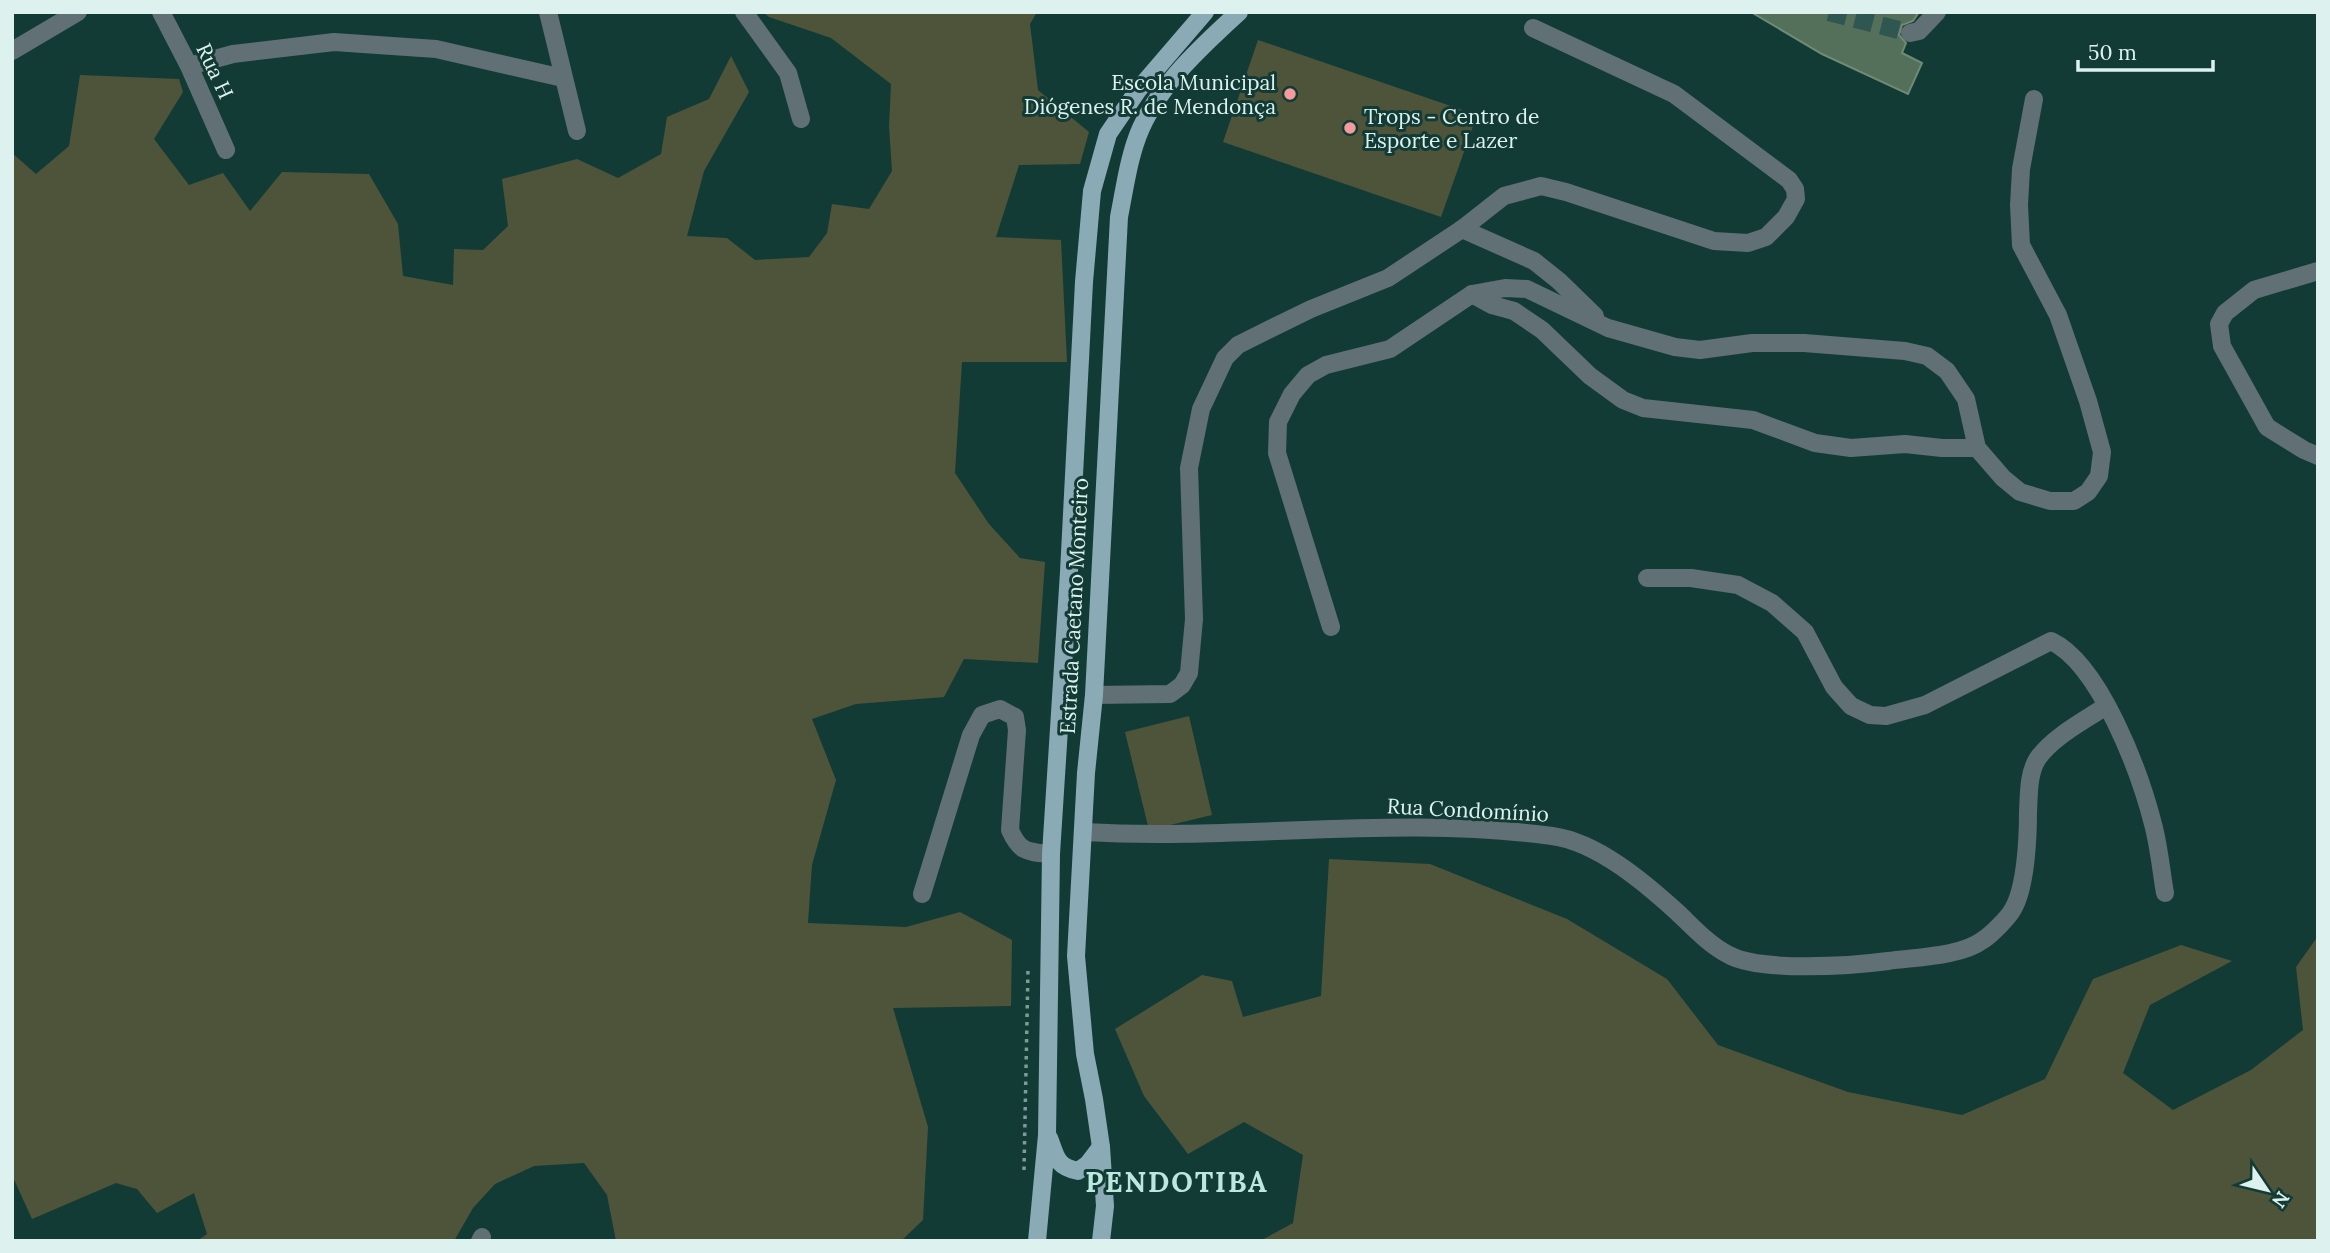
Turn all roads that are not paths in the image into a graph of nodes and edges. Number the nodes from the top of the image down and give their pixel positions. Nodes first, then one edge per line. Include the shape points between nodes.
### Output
1 (78, 12) edge
2 (161, 12) edge
3 (548, 12) edge
4 (744, 12) edge
5 (1205, 12) edge
6 (1239, 12) edge
7 (1937, 12) edge
8 (1533, 28) dead end
9 (1910, 33) dead end
10 (12, 51) edge
11 (189, 66) junction
12 (563, 78) junction
13 (2034, 99) dead end
14 (801, 119) dead end
15 (578, 131) dead end
16 (226, 150) dead end
17 (1462, 229) junction
18 (2318, 271) edge
19 (1472, 294) junction
20 (1608, 328) junction
21 (1977, 447) junction
22 (2318, 456) edge
23 (1647, 578) dead end
24 (1331, 627) dead end
25 (1094, 695) junction
26 (2106, 706) junction
27 (1084, 832) junction
28 (1051, 854) junction
29 (2165, 893) dead end
30 (922, 894) dead end
31 (1047, 1135) junction
32 (1101, 1147) junction
33 (1037, 1241) edge
34 (1101, 1241) edge

1 - 10 street
2 - 11 street, Rua H
3 - 12 street
4 - 14 street via 788,73
5 - 28 main road, Estrada Caetano Monteiro via 1138,90 1108,134 1092,191
6 - 25 main road, Estrada Caetano Monteiro via 1167,86 1142,127 1129,162 1119,217
7 - 9 street via 1919,31
8 - 17 street via 1674,94 1788,180 1796,199 1766,237 1748,243 1714,241 1541,186 1504,196
11 - 12 street via 233,54 334,42 436,49
11 - 16 street, Rua H
12 - 15 street
13 - 21 street via 2021,169 2021,245 2058,315 2088,401 2102,452 2099,476 2088,492 2074,501 2050,501 2020,492
17 - 20 street via 1534,261
17 - 25 street via 1388,278 1266,331 1238,345 1225,358 1201,410 1189,468 1194,619 1189,673 1170,694
18 - 22 street via 2254,289 2225,313 2219,324 2222,346 2267,427
19 - 20 street via 1527,289
19 - 21 street via 1514,311 1542,330 1590,376 1643,408 1753,420 1815,443 1851,448 1905,444
19 - 24 street via 1390,349 1326,365 1308,375 1278,422 1277,453
20 - 21 street via 1700,350 1752,342 1927,356 1947,371 1966,399
23 - 26 street via 1738,585 1772,603 1805,632 1833,687 1851,706 1870,715 1886,716 1925,705 2052,641 2080,662
25 - 27 main road, Estrada Caetano Monteiro
26 - 27 street, Rua Condomínio via 2050,744 2036,761 2029,787 2023,879 2013,909 1982,941 1957,952 1866,964 1765,966 1730,956 1604,854 1558,836 1492,829
26 - 29 street via 2131,754 2153,825
27 - 32 main road, Estrada Caetano Monteiro via 1076,956 1084,1054
28 - 30 street via 1028,852 1016,843 1010,830 1017,730 1014,717 1000,709 982,715 971,735
28 - 31 main road, Estrada Caetano Monteiro
31 - 32 main road via 1066,1169 1078,1171
31 - 33 main road, Estrada Caetano Monteiro
32 - 34 main road, Estrada Caetano Monteiro via 1105,1206

